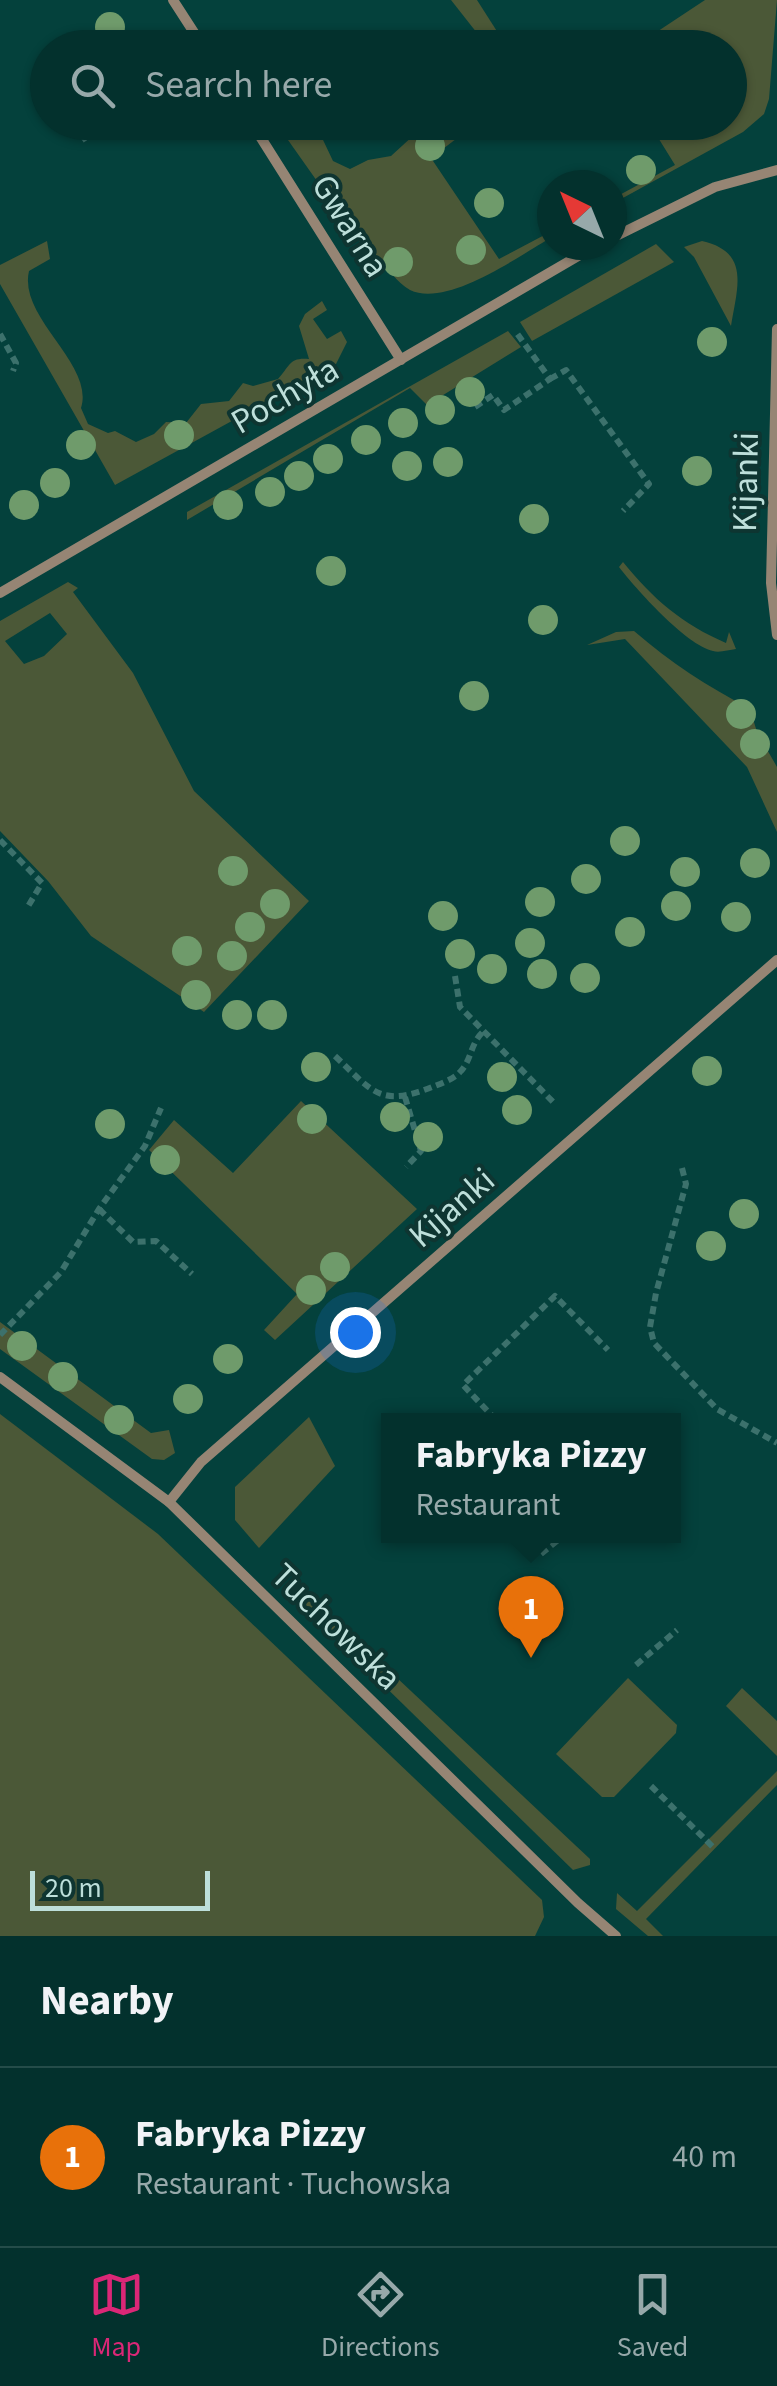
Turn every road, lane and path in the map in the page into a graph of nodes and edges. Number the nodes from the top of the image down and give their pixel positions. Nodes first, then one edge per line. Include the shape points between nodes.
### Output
1 (174, 0) edge
2 (193, 30) edge
3 (262, 140) edge
4 (777, 170) edge
5 (627, 231) edge
6 (571, 260) edge
7 (777, 329) edge
8 (0, 334) edge
9 (526, 344) dead end
10 (401, 360) junction
11 (13, 371) dead end
12 (550, 379) junction
13 (475, 407) dead end
14 (623, 511) dead end
15 (0, 593) edge
16 (777, 635) edge
17 (0, 840) edge
18 (26, 908) dead end
19 (777, 960) edge
20 (455, 976) dead end
21 (484, 1031) junction
22 (335, 1056) dead end
23 (405, 1097) junction
24 (553, 1101) dead end
25 (161, 1108) dead end
26 (406, 1167) dead end
27 (682, 1168) dead end
28 (100, 1209) junction
29 (192, 1274) dead end
30 (0, 1335) edge
31 (608, 1350) dead end
32 (0, 1377) edge
33 (489, 1413) edge
34 (777, 1443) edge
35 (169, 1502) junction
36 (555, 1543) edge
37 (541, 1554) dead end
38 (677, 1630) dead end
39 (636, 1665) dead end
40 (651, 1786) dead end
41 (716, 1849) dead end
42 (616, 1936) edge

1 - 2 street
3 - 10 street, Gwarna
4 - 5 street via 715,187
6 - 10 street, Pochyła
7 - 16 street, Kijanki via 771,583
8 - 11 path via 16,364
9 - 12 path
10 - 15 street, Pochyła
12 - 13 path via 504,410 493,395
12 - 14 path via 566,370 649,484
17 - 18 path via 42,883
19 - 35 street, Kijanki via 201,1462
20 - 21 path via 460,1007
21 - 23 path via 461,1072
21 - 24 path
22 - 23 path via 380,1095
23 - 26 path via 420,1151
25 - 28 path via 145,1146
27 - 34 path via 686,1184 650,1327 654,1343 717,1409
28 - 29 path via 134,1242 156,1241
28 - 30 path via 61,1272
31 - 33 path via 556,1296 463,1385
32 - 35 street, Tuchowska
35 - 42 street, Tuchowska
36 - 37 path
38 - 39 path
40 - 41 path

